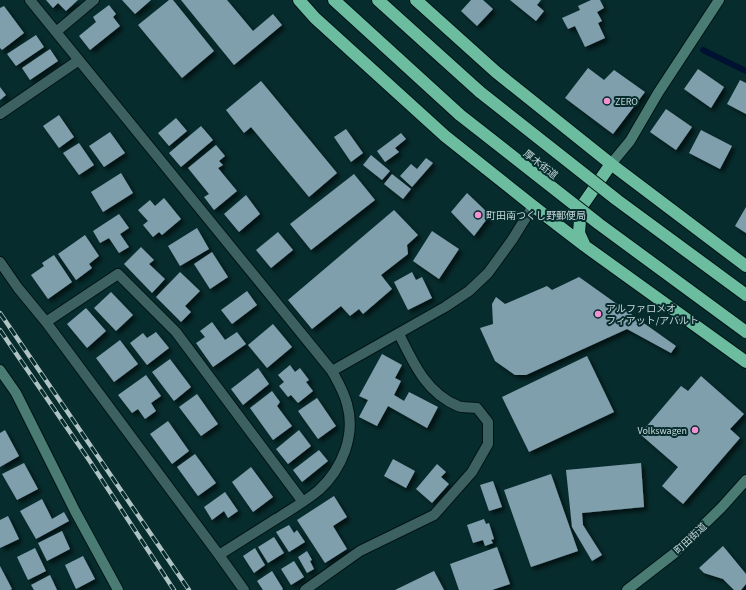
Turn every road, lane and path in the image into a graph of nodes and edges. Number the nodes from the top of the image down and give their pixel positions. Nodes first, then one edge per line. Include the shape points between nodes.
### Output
1 (30, 0) edge
2 (94, 0) edge
3 (299, 0) edge
4 (334, 0) edge
5 (378, 0) edge
6 (416, 0) edge
7 (719, 0) edge
8 (56, 32) junction
9 (79, 60) junction
10 (0, 114) edge
11 (611, 164) junction
12 (533, 206) junction
13 (585, 246) junction
14 (0, 262) edge
15 (746, 266) edge
16 (746, 295) edge
17 (46, 322) junction
18 (746, 332) edge
19 (399, 334) junction
20 (746, 362) edge
21 (0, 370) edge
22 (332, 371) junction
23 (746, 480) edge
24 (302, 502) junction
25 (219, 555) junction
26 (118, 590) edge
27 (244, 590) edge
28 (305, 590) edge
29 (628, 590) edge

1 - 8 street
2 - 8 street
3 - 12 highway via 315,18 445,136
4 - 18 highway, 厚木街道, bridge via 460,115 599,224
5 - 16 highway, 厚木街道, bridge via 480,92 617,200
6 - 11 highway via 496,72
7 - 11 street via 630,141
8 - 9 street
9 - 10 street
9 - 22 street
11 - 13 highway via 582,206 579,233
11 - 15 highway
12 - 13 highway
12 - 19 street via 488,273 469,291
13 - 20 highway
14 - 17 street
17 - 24 street via 118,274 176,332
17 - 25 street
19 - 22 street
19 - 28 street via 417,369 436,392 459,406 477,408 488,422 488,444 472,472 434,515 360,551
21 - 26 street via 16,393
22 - 24 street via 348,405 350,427 346,452 335,473
23 - 29 street, 町田街道 via 722,508 676,552
24 - 25 street
25 - 27 street

